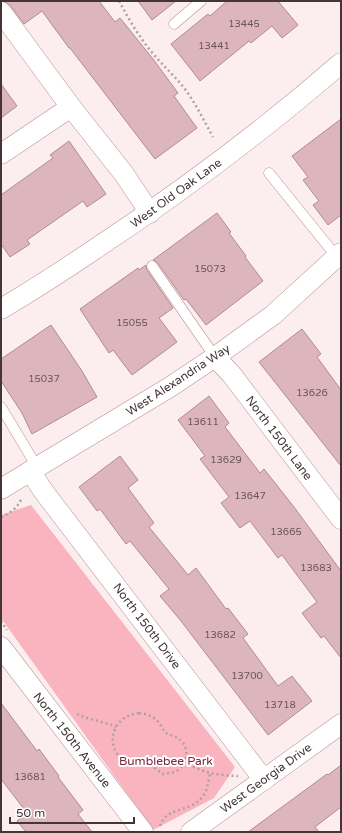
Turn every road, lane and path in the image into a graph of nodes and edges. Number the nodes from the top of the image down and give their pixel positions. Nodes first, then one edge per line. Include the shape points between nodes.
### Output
1 (119, 1) edge
2 (201, 1) edge
3 (1, 12) edge
4 (174, 24) dead end
5 (341, 63) edge
6 (70, 107) junction
7 (213, 137) dead end
8 (1, 154) edge
9 (269, 173) dead end
10 (150, 213) junction
11 (339, 255) edge
12 (152, 266) dead end
13 (1, 309) edge
14 (215, 357) junction
15 (1, 407) edge
16 (33, 469) junction
17 (1, 489) edge
18 (341, 519) edge
19 (1, 648) edge
20 (341, 724) edge
21 (184, 762) junction
22 (210, 774) junction
23 (238, 776) dead end
24 (264, 780) junction
25 (151, 830) edge
26 (191, 832) edge

1 - 7 path via 150,51 186,90
2 - 4 lane
3 - 6 street
5 - 10 street, West Old Oak Lane via 275,119
6 - 8 street
6 - 10 street via 124,174
9 - 11 lane
10 - 13 street, West Old Oak Lane
11 - 14 street, West Alexandria Way via 274,316
12 - 14 lane
14 - 16 street, West Alexandria Way
14 - 18 street, North 150th Lane via 232,375
15 - 16 lane
16 - 17 street, West Alexandria Way
16 - 24 street, North 150th Drive via 44,492
19 - 25 street, North 150th Avenue
20 - 24 street, West Georgia Drive
21 - 21 path via 187,752 183,743 177,737 167,734 160,723 148,715 139,713 128,716 115,730 113,745 121,759 128,763 135,765 150,762 163,774 180,769
21 - 22 path
22 - 23 path
22 - 25 path via 207,791 202,798 191,807 173,811
24 - 26 street, West Georgia Drive

